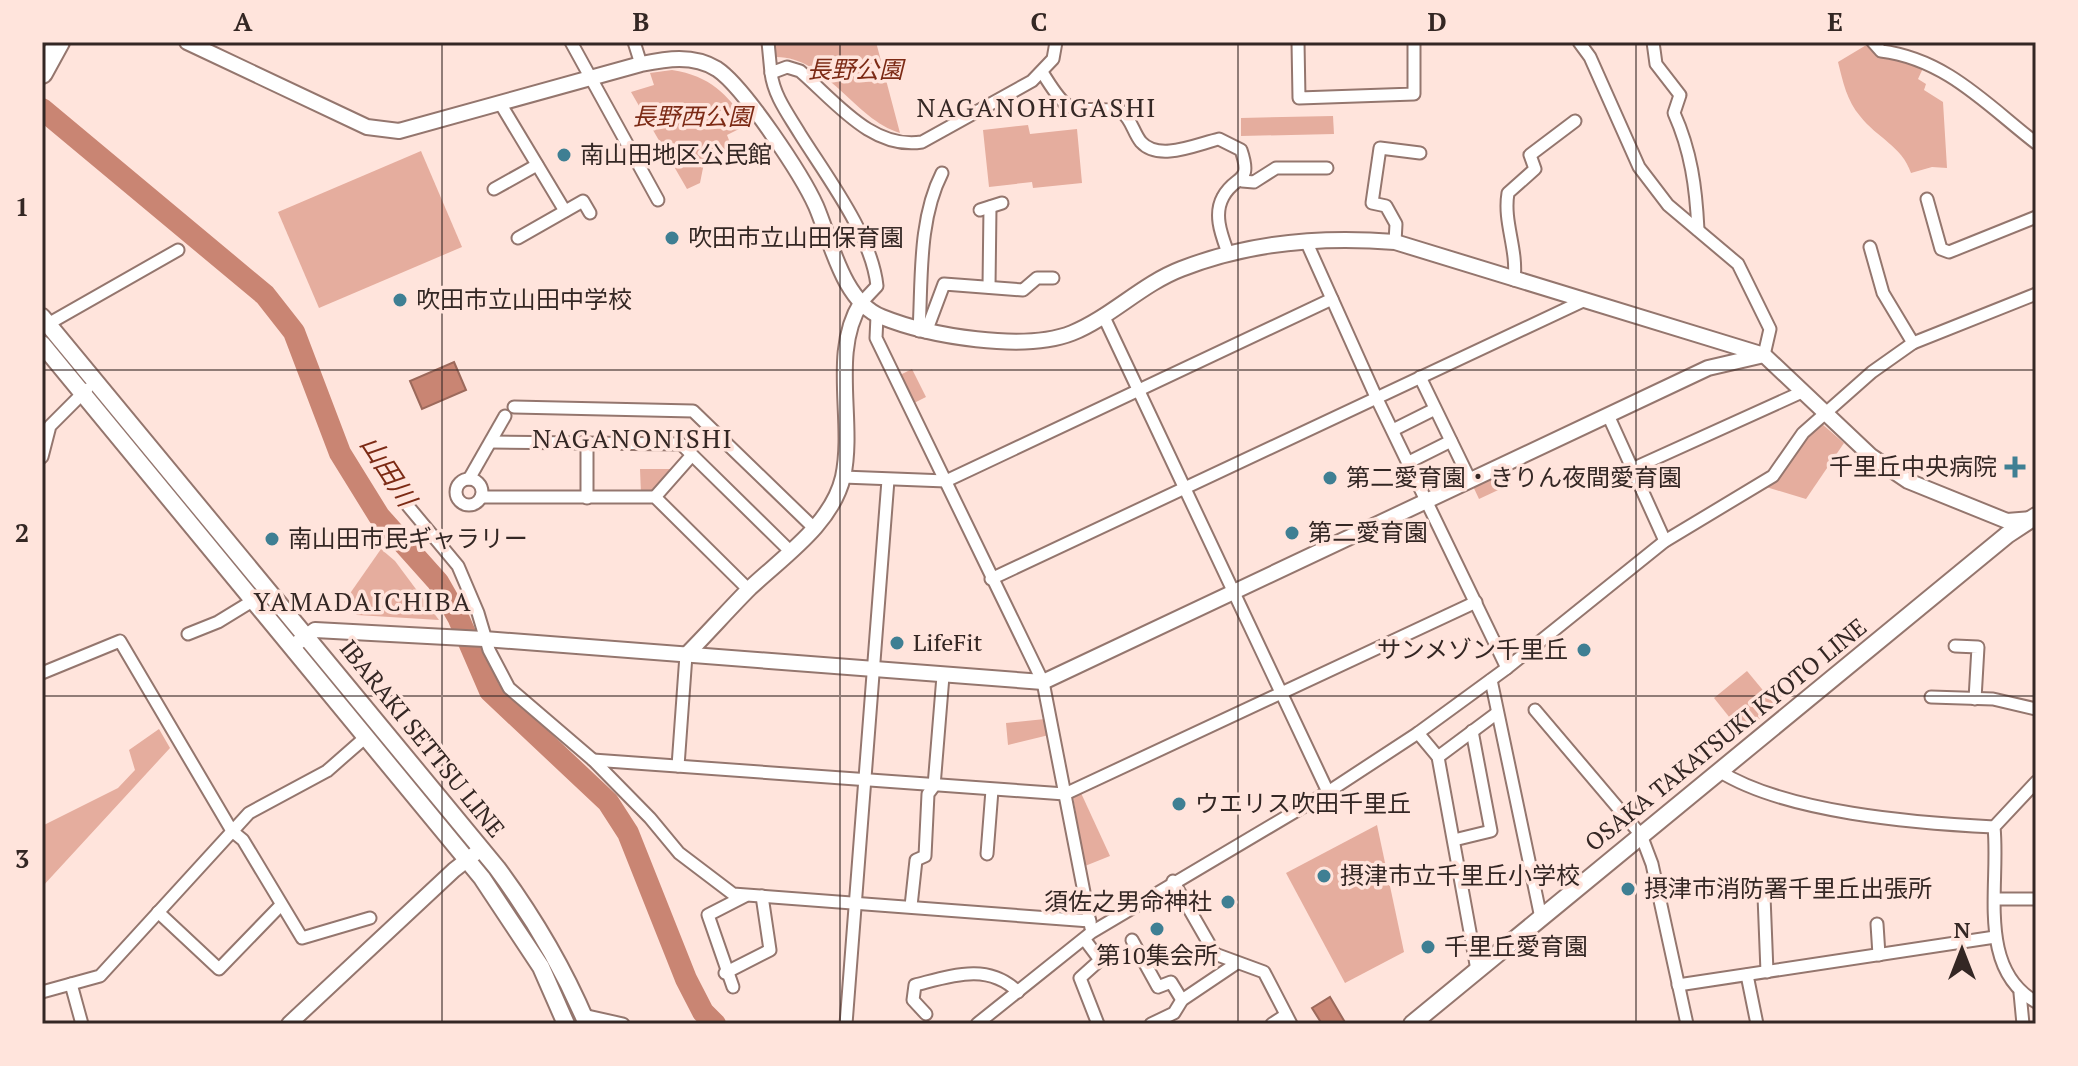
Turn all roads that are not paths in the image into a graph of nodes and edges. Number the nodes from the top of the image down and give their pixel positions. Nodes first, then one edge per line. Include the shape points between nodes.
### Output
1 (59, 42) edge
2 (187, 42) edge
3 (571, 42) edge
4 (634, 42) edge
5 (768, 42) edge
6 (1056, 42) edge
7 (1298, 42) edge
8 (1414, 42) edge
9 (1579, 42) edge
10 (1653, 42) edge
11 (1873, 42) edge
12 (641, 64) junction
13 (1042, 72) junction
14 (42, 73) edge
15 (771, 73) junction
16 (589, 78) junction
17 (500, 103) junction
18 (1575, 121) dead end
19 (2036, 143) edge
20 (1420, 153) dead end
21 (537, 165) junction
22 (1327, 168) dead end
23 (942, 173) dead end
24 (1242, 181) junction
25 (494, 189) dead end
26 (1927, 199) dead end
27 (658, 200) dead end
28 (991, 206) dead end
29 (565, 211) junction
30 (590, 213) dead end
31 (2036, 217) edge
32 (1698, 230) junction
33 (518, 238) dead end
34 (1306, 241) junction
35 (1395, 242) junction
36 (1870, 247) dead end
37 (178, 250) dead end
38 (1228, 253) junction
39 (1053, 278) dead end
40 (1514, 280) junction
41 (989, 287) junction
42 (2036, 294) edge
43 (1332, 299) junction
44 (1583, 301) junction
45 (861, 303) junction
46 (1103, 315) junction
47 (877, 316) junction
48 (45, 320) edge
49 (923, 332) junction
50 (1913, 343) junction
51 (42, 344) edge
52 (1764, 355) junction
53 (1420, 377) junction
54 (89, 388) junction
55 (1139, 391) junction
56 (1802, 392) junction
57 (1376, 397) junction
58 (514, 407) dead end
59 (1435, 409) junction
60 (1608, 415) junction
61 (1825, 415) junction
62 (505, 416) dead end
63 (1393, 430) junction
64 (1451, 441) junction
65 (491, 442) junction
66 (587, 443) junction
67 (692, 455) junction
68 (42, 457) edge
69 (1409, 462) junction
70 (1632, 469) junction
71 (843, 477) junction
72 (469, 479) junction
73 (888, 480) junction
74 (1470, 480) junction
75 (946, 481) junction
76 (1184, 487) junction
77 (481, 497) junction
78 (655, 497) junction
79 (587, 498) junction
80 (1429, 501) junction
81 (408, 506) dead end
82 (2034, 517) edge
83 (814, 528) junction
84 (1665, 541) junction
85 (790, 551) junction
86 (991, 579) junction
87 (749, 590) junction
88 (1235, 591) junction
89 (254, 600) junction
90 (1476, 602) junction
91 (188, 634) dead end
92 (484, 639) junction
93 (299, 641) junction
94 (1955, 646) dead end
95 (686, 655) junction
96 (1507, 668) junction
97 (874, 671) junction
98 (42, 673) edge
99 (943, 676) junction
100 (1491, 680) junction
101 (1043, 682) junction
102 (1282, 693) junction
103 (1931, 697) dead end
104 (1975, 699) junction
105 (2036, 709) edge
106 (1535, 710) dead end
107 (1497, 713) junction
108 (1472, 731) junction
109 (1418, 733) junction
110 (367, 736) junction
111 (1438, 757) junction
112 (593, 760) junction
113 (678, 766) junction
114 (1719, 771) junction
115 (864, 781) junction
116 (2036, 782) edge
117 (934, 786) junction
118 (992, 790) junction
119 (1328, 792) junction
120 (1065, 794) junction
121 (1994, 827) junction
122 (232, 831) junction
123 (1641, 835) junction
124 (1454, 840) junction
125 (481, 849) junction
126 (987, 854) dead end
127 (467, 860) junction
128 (1173, 881) junction
129 (745, 895) junction
130 (762, 896) junction
131 (1764, 896) dead end
132 (1996, 899) junction
133 (2036, 899) edge
134 (855, 902) junction
135 (281, 905) junction
136 (911, 906) junction
137 (158, 912) junction
138 (370, 918) dead end
139 (1541, 918) junction
140 (1877, 924) dead end
141 (1089, 931) junction
142 (1995, 937) junction
143 (1132, 940) dead end
144 (1879, 955) junction
145 (1237, 963) junction
146 (1477, 970) junction
147 (1767, 972) junction
148 (725, 973) junction
149 (1747, 975) junction
150 (71, 984) junction
151 (1678, 985) junction
152 (733, 987) dead end
153 (42, 992) edge
154 (1018, 992) junction
155 (2020, 993) junction
156 (1182, 1000) junction
157 (2036, 1002) edge
158 (926, 1014) dead end
159 (585, 1020) edge
160 (1171, 1020) edge
161 (1288, 1020) edge
162 (979, 1023) edge
163 (82, 1024) edge
164 (289, 1024) edge
165 (566, 1024) edge
166 (623, 1024) edge
167 (846, 1024) edge
168 (1098, 1024) edge
169 (1151, 1024) edge
170 (1272, 1024) edge
171 (1412, 1024) edge
172 (1687, 1024) edge
173 (1757, 1024) edge
174 (2023, 1024) edge

1 - 14 highway
2 - 17 street via 367,127 399,131
3 - 16 street
4 - 12 street
5 - 15 street
6 - 13 street via 1053,59
7 - 8 street via 1299,98 1414,94
9 - 32 street via 1639,167 1668,205
10 - 32 street via 1656,64 1680,95 1674,113 1690,156
11 - 19 street via 1881,51 1906,54 1954,76
12 - 16 street
12 - 45 street via 693,60 716,69 734,85 814,202
13 - 15 street via 922,142 903,145 880,139 800,71 787,67
13 - 24 street via 1060,102 1072,111 1121,111 1149,149 1168,152 1219,139 1232,143 1245,163
15 - 45 street via 780,101 834,188 875,270 877,286
16 - 17 street
16 - 27 street
17 - 21 street
18 - 40 street via 1530,155 1535,169 1508,193 1505,212 1517,257
20 - 35 street via 1380,148 1372,203 1386,206 1396,224
21 - 25 street
21 - 29 street
22 - 24 street via 1276,168 1254,182
23 - 49 street via 924,238
24 - 38 street via 1223,196 1219,213
26 - 31 street via 1941,249 1949,252
28 - 41 street
29 - 30 street via 583,201
29 - 33 street
32 - 52 street via 1738,264 1770,329
34 - 35 street
34 - 38 street
34 - 43 street
35 - 40 street
36 - 50 street via 1883,293
37 - 48 street
38 - 46 street via 1178,270
39 - 41 street via 1037,278 1023,290
40 - 44 street
41 - 49 street via 944,284
42 - 50 street
43 - 55 street
43 - 57 street
44 - 52 street
44 - 53 street
45 - 47 street
45 - 71 street via 846,335
46 - 49 street via 1072,333 1045,340
46 - 55 street
47 - 49 street
47 - 75 street via 876,338
48 - 54 main road, IBARAKI SETTSU LINE
50 - 61 street
51 - 54 main road, IBARAKI SETTSU LINE
52 - 56 street
52 - 60 street via 1708,368
53 - 57 street
53 - 59 street
54 - 68 street via 50,426
54 - 89 main road, IBARAKI SETTSU LINE
54 - 93 main road, IBARAKI SETTSU LINE
55 - 75 street
55 - 76 street
56 - 61 street
56 - 70 street
57 - 63 street
57 - 76 street
58 - 83 street via 693,411
59 - 63 street
59 - 64 street
60 - 70 street
60 - 74 street
61 - 82 street via 1908,481 2007,521
61 - 84 street via 1803,433 1773,476
62 - 65 street
63 - 69 street
64 - 69 street
64 - 74 street
65 - 66 street
65 - 72 street
66 - 67 street via 681,444
66 - 79 street
67 - 78 street
67 - 85 street
69 - 80 street
70 - 84 street
71 - 73 street
71 - 83 street via 833,504
72 - 77 street via 480,485
72 - 77 street via 458,485 457,497 471,504
73 - 75 street
73 - 97 street
74 - 80 street
75 - 86 street
76 - 86 street
76 - 88 street
77 - 79 street
78 - 79 street
78 - 87 street
80 - 88 street
80 - 90 street
81 - 92 street via 458,566
82 - 114 main road, OSAKA TAKATSUKI KYOTO LINE
83 - 85 street
84 - 96 street
85 - 87 street
86 - 101 street
87 - 95 street
88 - 101 street
88 - 102 street
89 - 91 street
89 - 93 main road, IBARAKI SETTSU LINE
90 - 96 street
90 - 102 street
92 - 93 street via 315,630
92 - 95 street
92 - 112 street via 509,688
93 - 110 main road, IBARAKI SETTSU LINE
93 - 125 main road, IBARAKI SETTSU LINE
94 - 104 street via 1978,647
95 - 97 street
95 - 113 street
96 - 100 street
97 - 99 street
97 - 115 street
98 - 122 street via 120,641
99 - 101 street
99 - 117 street
100 - 107 street
100 - 109 street
101 - 120 street
102 - 119 street
102 - 120 street
103 - 104 street
104 - 105 street
106 - 123 street
107 - 108 street
107 - 139 street
108 - 111 street
108 - 124 street via 1491,831
109 - 111 street
109 - 119 street
110 - 122 street via 327,771 249,813
110 - 127 main road, IBARAKI SETTSU LINE
111 - 124 street
112 - 113 street
112 - 129 street via 679,853 733,894
113 - 115 street
114 - 121 street via 1804,802 1873,817
114 - 123 main road, OSAKA TAKATSUKI KYOTO LINE
115 - 117 street
115 - 134 street
116 - 121 street
117 - 118 street
117 - 136 street via 928,794 925,856 916,860
118 - 120 street
118 - 126 street
119 - 128 street
120 - 141 street
121 - 132 street
122 - 135 street via 243,840
122 - 137 street
123 - 139 main road, OSAKA TAKATSUKI KYOTO LINE
123 - 151 street
124 - 146 street
125 - 127 street
125 - 159 main road, IBARAKI SETTSU LINE via 559,959
127 - 164 street
127 - 165 main road, IBARAKI SETTSU LINE via 514,920
128 - 141 street
128 - 145 street via 1210,948
129 - 130 street
129 - 148 street via 708,915
130 - 134 street
130 - 148 street via 770,950
131 - 147 street
132 - 133 street
132 - 142 street
134 - 136 street
134 - 167 street
135 - 137 street via 219,969
135 - 138 street via 302,938
136 - 141 street
137 - 150 street via 100,976
139 - 146 main road, OSAKA TAKATSUKI KYOTO LINE
140 - 144 street
141 - 154 street
141 - 168 street via 1100,960 1080,978
142 - 144 street
142 - 155 street via 2003,970
143 - 156 street via 1158,987 1171,982
144 - 147 street
145 - 156 street
145 - 161 street via 1264,972
146 - 171 main road, OSAKA TAKATSUKI KYOTO LINE
147 - 149 street
148 - 152 street
149 - 151 street
149 - 173 street
150 - 153 street
150 - 163 street
151 - 172 street
154 - 158 street via 1006,980 971,972 915,985 913,1000
154 - 162 street
155 - 157 street
155 - 174 street
156 - 160 street
159 - 166 street
160 - 169 street
161 - 170 street

